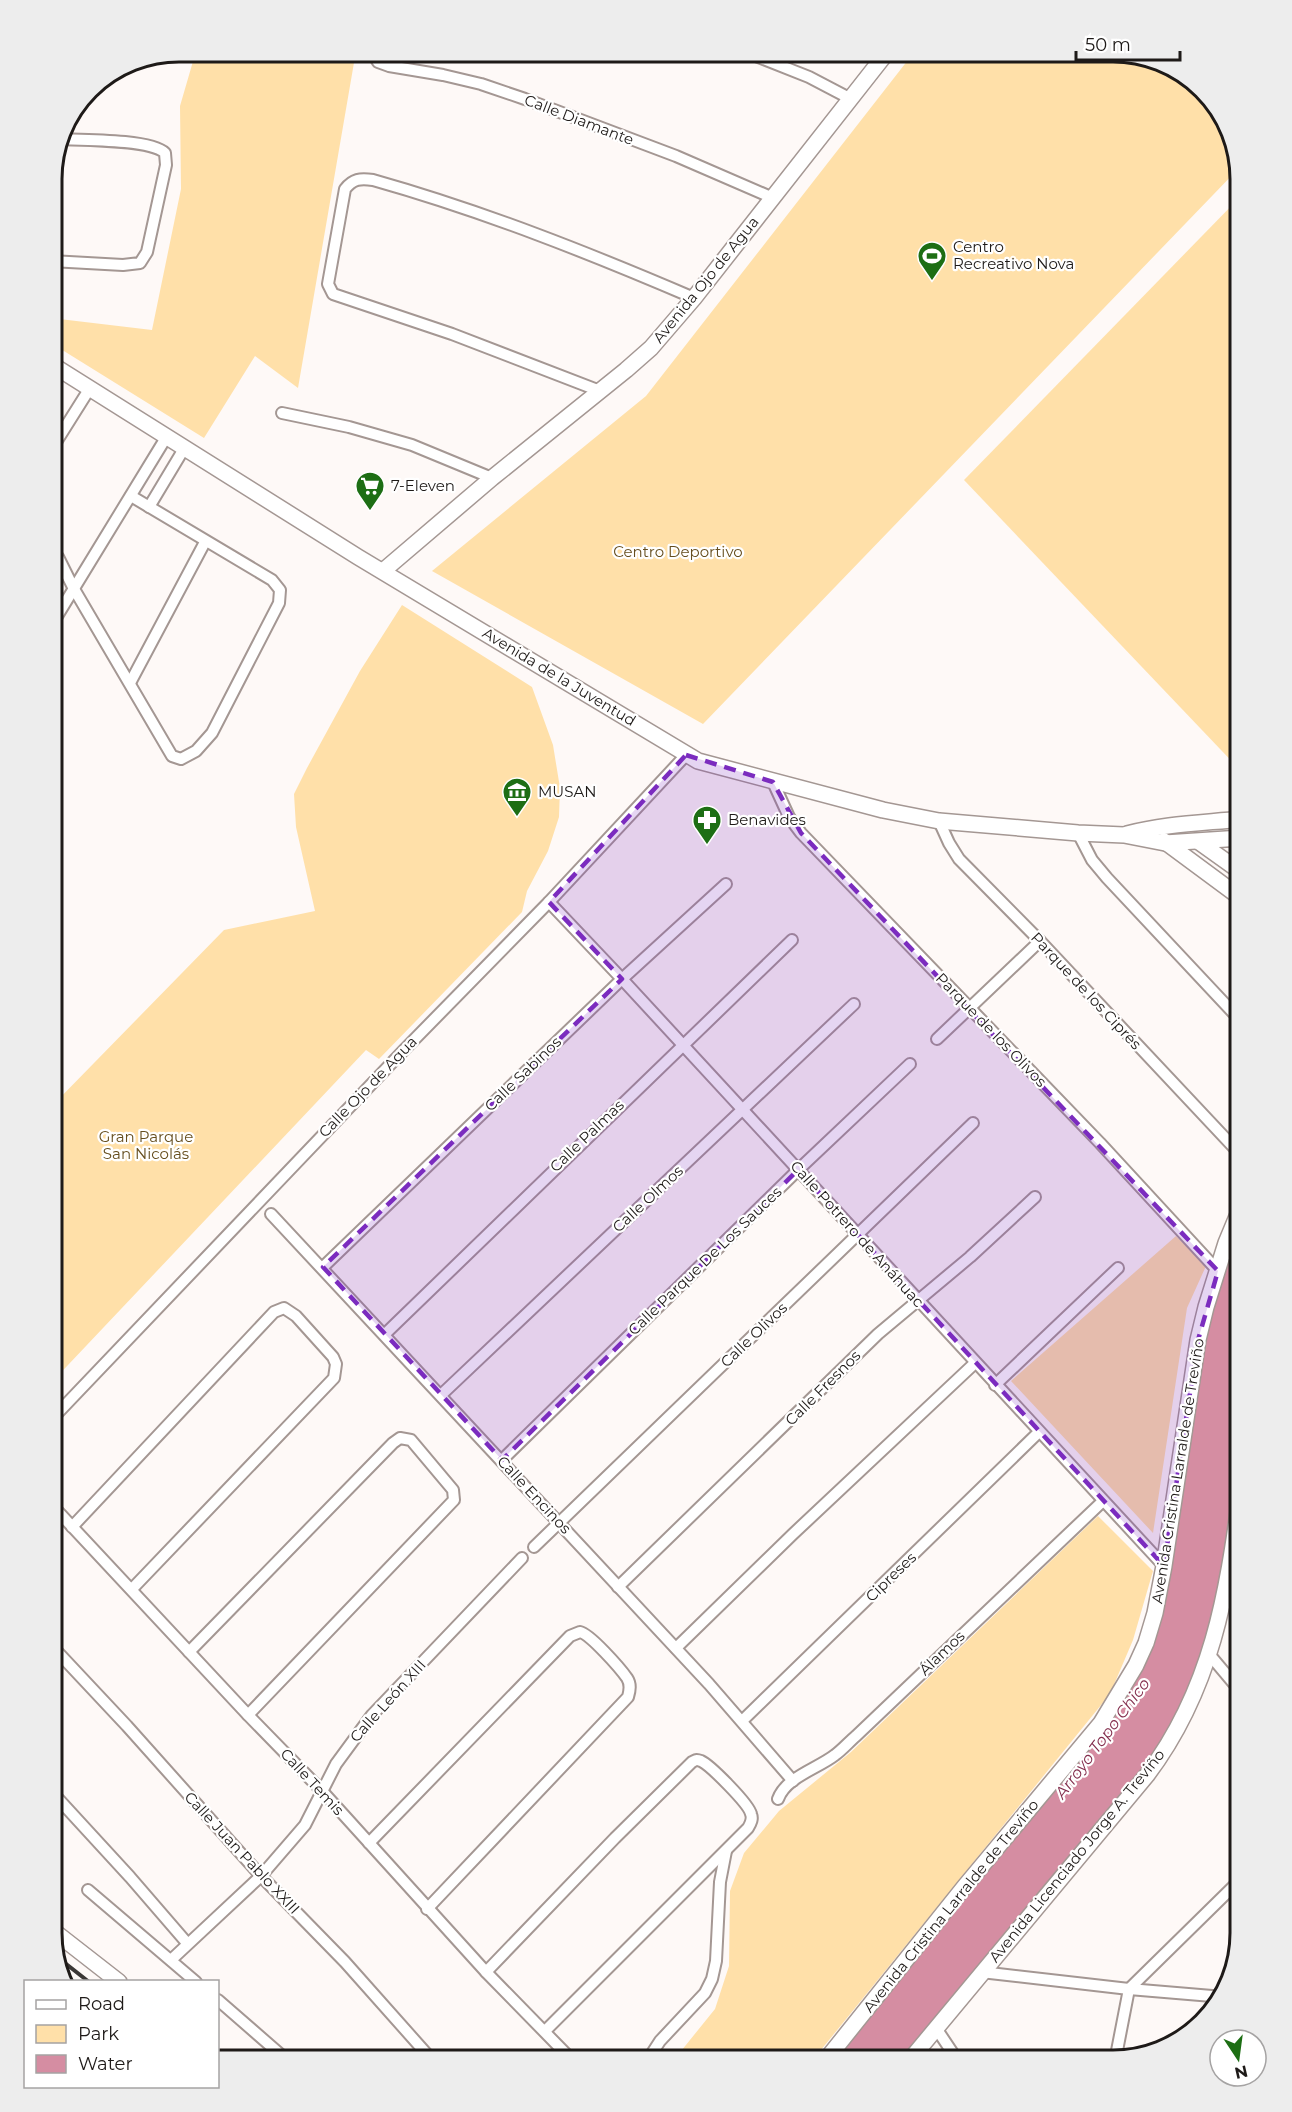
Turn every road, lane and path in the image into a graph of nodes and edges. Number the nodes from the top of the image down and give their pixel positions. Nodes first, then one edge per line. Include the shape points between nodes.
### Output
1 (378, 62) edge
2 (771, 62) edge
3 (880, 62) edge
4 (851, 99) junction
5 (68, 139) edge
6 (773, 198) junction
7 (62, 262) edge
8 (694, 298) junction
9 (62, 371) edge
10 (90, 388) junction
11 (600, 391) junction
12 (282, 413) dead end
13 (62, 430) edge
14 (167, 436) junction
15 (185, 447) junction
16 (492, 478) junction
17 (131, 496) junction
18 (149, 507) junction
19 (206, 542) junction
20 (62, 566) edge
21 (383, 571) junction
22 (74, 589) junction
23 (62, 608) edge
24 (130, 683) junction
25 (686, 755) junction
26 (773, 782) junction
27 (1231, 820) edge
28 (939, 821) junction
29 (1153, 826) junction
30 (1078, 833) junction
31 (1124, 835) junction
32 (1231, 839) edge
33 (1199, 842) junction
34 (1165, 843) junction
35 (1231, 865) edge
36 (726, 884) dead end
37 (1231, 891) edge
38 (549, 902) junction
39 (792, 940) dead end
40 (1040, 941) junction
41 (622, 979) junction
42 (854, 1004) dead end
43 (969, 1007) junction
44 (1231, 1010) edge
45 (937, 1039) dead end
46 (682, 1044) junction
47 (910, 1064) dead end
48 (742, 1109) junction
49 (973, 1123) dead end
50 (1231, 1144) edge
51 (798, 1170) junction
52 (1035, 1197) dead end
53 (271, 1214) dead end
54 (1231, 1231) edge
55 (858, 1235) junction
56 (323, 1268) junction
57 (1119, 1269) dead end
58 (1218, 1271) junction
59 (917, 1300) junction
60 (384, 1334) junction
61 (975, 1363) junction
62 (995, 1385) junction
63 (441, 1395) junction
64 (62, 1408) edge
65 (1039, 1432) junction
66 (501, 1460) junction
67 (1103, 1501) junction
68 (62, 1516) edge
69 (559, 1523) junction
70 (72, 1527) junction
71 (534, 1547) dead end
72 (1231, 1556) edge
73 (522, 1558) dead end
74 (1164, 1566) junction
75 (618, 1587) junction
76 (132, 1589) junction
77 (1224, 1601) junction
78 (1231, 1602) edge
79 (676, 1648) junction
80 (189, 1652) junction
81 (1209, 1654) junction
82 (62, 1657) edge
83 (1231, 1680) edge
84 (248, 1715) junction
85 (742, 1721) junction
86 (793, 1781) junction
87 (323, 1792) junction
88 (778, 1799) dead end
89 (62, 1803) edge
90 (369, 1843) junction
91 (726, 1851) junction
92 (261, 1876) junction
93 (1231, 1889) edge
94 (88, 1890) dead end
95 (427, 1909) junction
96 (62, 1938) edge
97 (187, 1943) junction
98 (171, 1959) junction
99 (486, 1972) junction
100 (981, 1972) junction
101 (116, 1980) edge
102 (194, 1980) edge
103 (1129, 1989) junction
104 (1212, 1996) edge
105 (219, 2001) edge
106 (936, 2028) junction
107 (545, 2031) junction
108 (275, 2050) edge
109 (423, 2050) edge
110 (563, 2050) edge
111 (654, 2050) edge
112 (834, 2050) edge
113 (918, 2050) edge
114 (951, 2050) edge
115 (1117, 2050) edge

1 - 6 street, Calle Diamante via 481,84 525,99 676,156
2 - 4 street
3 - 4 street, Avenida Ojo de Agua
4 - 6 street, Avenida Ojo de Agua
5 - 7 street via 154,147 165,153 166,165 147,252 140,262 123,265
6 - 8 street, Avenida Ojo de Agua
8 - 11 street, Avenida Ojo de Agua via 651,348
8 - 11 street via 434,198 363,178 350,182 345,189 328,284 333,294 452,334
9 - 10 street, Avenida de la Juventud
10 - 13 street
10 - 14 street, Avenida de la Juventud
11 - 16 street, Avenida Ojo de Agua
12 - 16 street via 412,445
14 - 15 street, Avenida de la Juventud
14 - 17 street
15 - 18 street
15 - 21 street, Avenida de la Juventud
16 - 21 street, Avenida Ojo de Agua
17 - 18 street
17 - 22 street
18 - 19 street
19 - 24 street
19 - 24 street via 272,580 280,590 279,603 212,733 196,751 181,759 172,756
20 - 22 street
21 - 25 street, Avenida de la Juventud
22 - 23 street
22 - 24 street
25 - 26 street, Avenida de la Juventud
25 - 38 street, Calle Ojo de Agua
26 - 28 street, Avenida de la Juventud
26 - 43 street, Parque de los Olivos via 801,833
27 - 29 street, Avenida de la Juventud
28 - 30 street, Avenida de la Juventud
28 - 40 street, Parque de los Ciprés via 959,859
29 - 31 street, Avenida de la Juventud
29 - 34 street
30 - 31 street, Avenida de la Juventud
30 - 44 street via 1107,878
31 - 34 street, Avenida de la Juventud
32 - 33 street, Avenida de la Juventud
33 - 34 street, Avenida de la Juventud
33 - 35 street
34 - 37 street
36 - 41 street, Calle Sabinos
38 - 41 street, Calle Potrero de Anáhuac
38 - 64 street, Calle Ojo de Agua
39 - 46 street, Calle Palmas
40 - 43 street
40 - 50 street, Parque de los Ciprés
41 - 46 street, Calle Potrero de Anáhuac
41 - 56 street, Calle Sabinos
42 - 48 street, Calle Olmos
43 - 45 street
43 - 58 street, Parque de los Olivos
46 - 48 street, Calle Potrero de Anáhuac
46 - 60 street, Calle Palmas
47 - 51 street, Calle Parque De Los Sauces
48 - 51 street, Calle Potrero de Anáhuac
48 - 63 street, Calle Olmos
49 - 55 street, Calle Olivos
51 - 55 street, Calle Potrero de Anáhuac
51 - 66 street, Calle Parque De Los Sauces
52 - 59 street, Calle Fresnos
53 - 56 street, Calle Encinos
54 - 58 street, Avenida Cristina Larralde de Treviño
55 - 59 street, Calle Potrero de Anáhuac
55 - 69 street, Calle Olivos
56 - 60 street, Calle Encinos
57 - 62 street
58 - 74 street, Avenida Cristina Larralde de Treviño via 1198,1340
59 - 61 street, Calle Potrero de Anáhuac
59 - 75 street, Calle Fresnos
60 - 63 street, Calle Encinos
61 - 62 street, Calle Potrero de Anáhuac
61 - 79 street
62 - 65 street, Calle Potrero de Anáhuac
63 - 66 street, Calle Encinos
65 - 67 street, Calle Potrero de Anáhuac
65 - 85 street, Cipreses
66 - 69 street, Calle Encinos
67 - 74 street, Calle Potrero de Anáhuac
67 - 86 street, Álamos via 835,1756
68 - 70 street, Calle Temis
69 - 71 street, Calle Olivos
69 - 75 street, Calle Encinos
70 - 76 street, Calle Temis
70 - 76 street via 274,1312 284,1308 296,1316 333,1357 334,1378
72 - 77 street, Avenida Licenciado Jorge A. Treviño
73 - 87 street, Calle León XIII via 372,1715 336,1764
74 - 112 street, Avenida Cristina Larralde de Treviño via 1146,1642 1109,1711
75 - 79 street, Calle Encinos
76 - 80 street, Calle Temis
77 - 78 street
77 - 81 street, Avenida Licenciado Jorge A. Treviño
79 - 85 street, Calle Encinos
80 - 84 street, Calle Temis
80 - 84 street via 393,1443 400,1438 411,1440 453,1490 454,1500
81 - 83 street
81 - 100 street, Avenida Licenciado Jorge A. Treviño via 1195,1692 1157,1762
82 - 92 street, Calle Juan Pablo XXIII
84 - 87 street, Calle Temis
85 - 86 street, Calle Encinos
86 - 88 street, Álamos
87 - 90 street, Calle Temis
87 - 92 street, Calle León XIII via 305,1824
89 - 97 street
90 - 95 street, Calle Temis
90 - 95 street via 570,1636 580,1632 589,1636 627,1678 630,1690 624,1702
91 - 99 street via 748,1828 752,1819 750,1809 704,1762 696,1760 631,1821
91 - 107 street
91 - 111 street via 712,1979 705,1993
92 - 97 street, Calle León XIII
92 - 109 street, Calle Juan Pablo XXIII
93 - 103 street
94 - 98 street
95 - 99 street, Calle Temis
96 - 101 street
97 - 98 street, Calle León XIII
98 - 102 street
99 - 107 street, Calle Temis
100 - 103 street
100 - 106 street, Avenida Licenciado Jorge A. Treviño
103 - 104 street
103 - 115 street
105 - 108 street
106 - 113 street, Avenida Licenciado Jorge A. Treviño
106 - 114 street
107 - 110 street, Calle Temis

